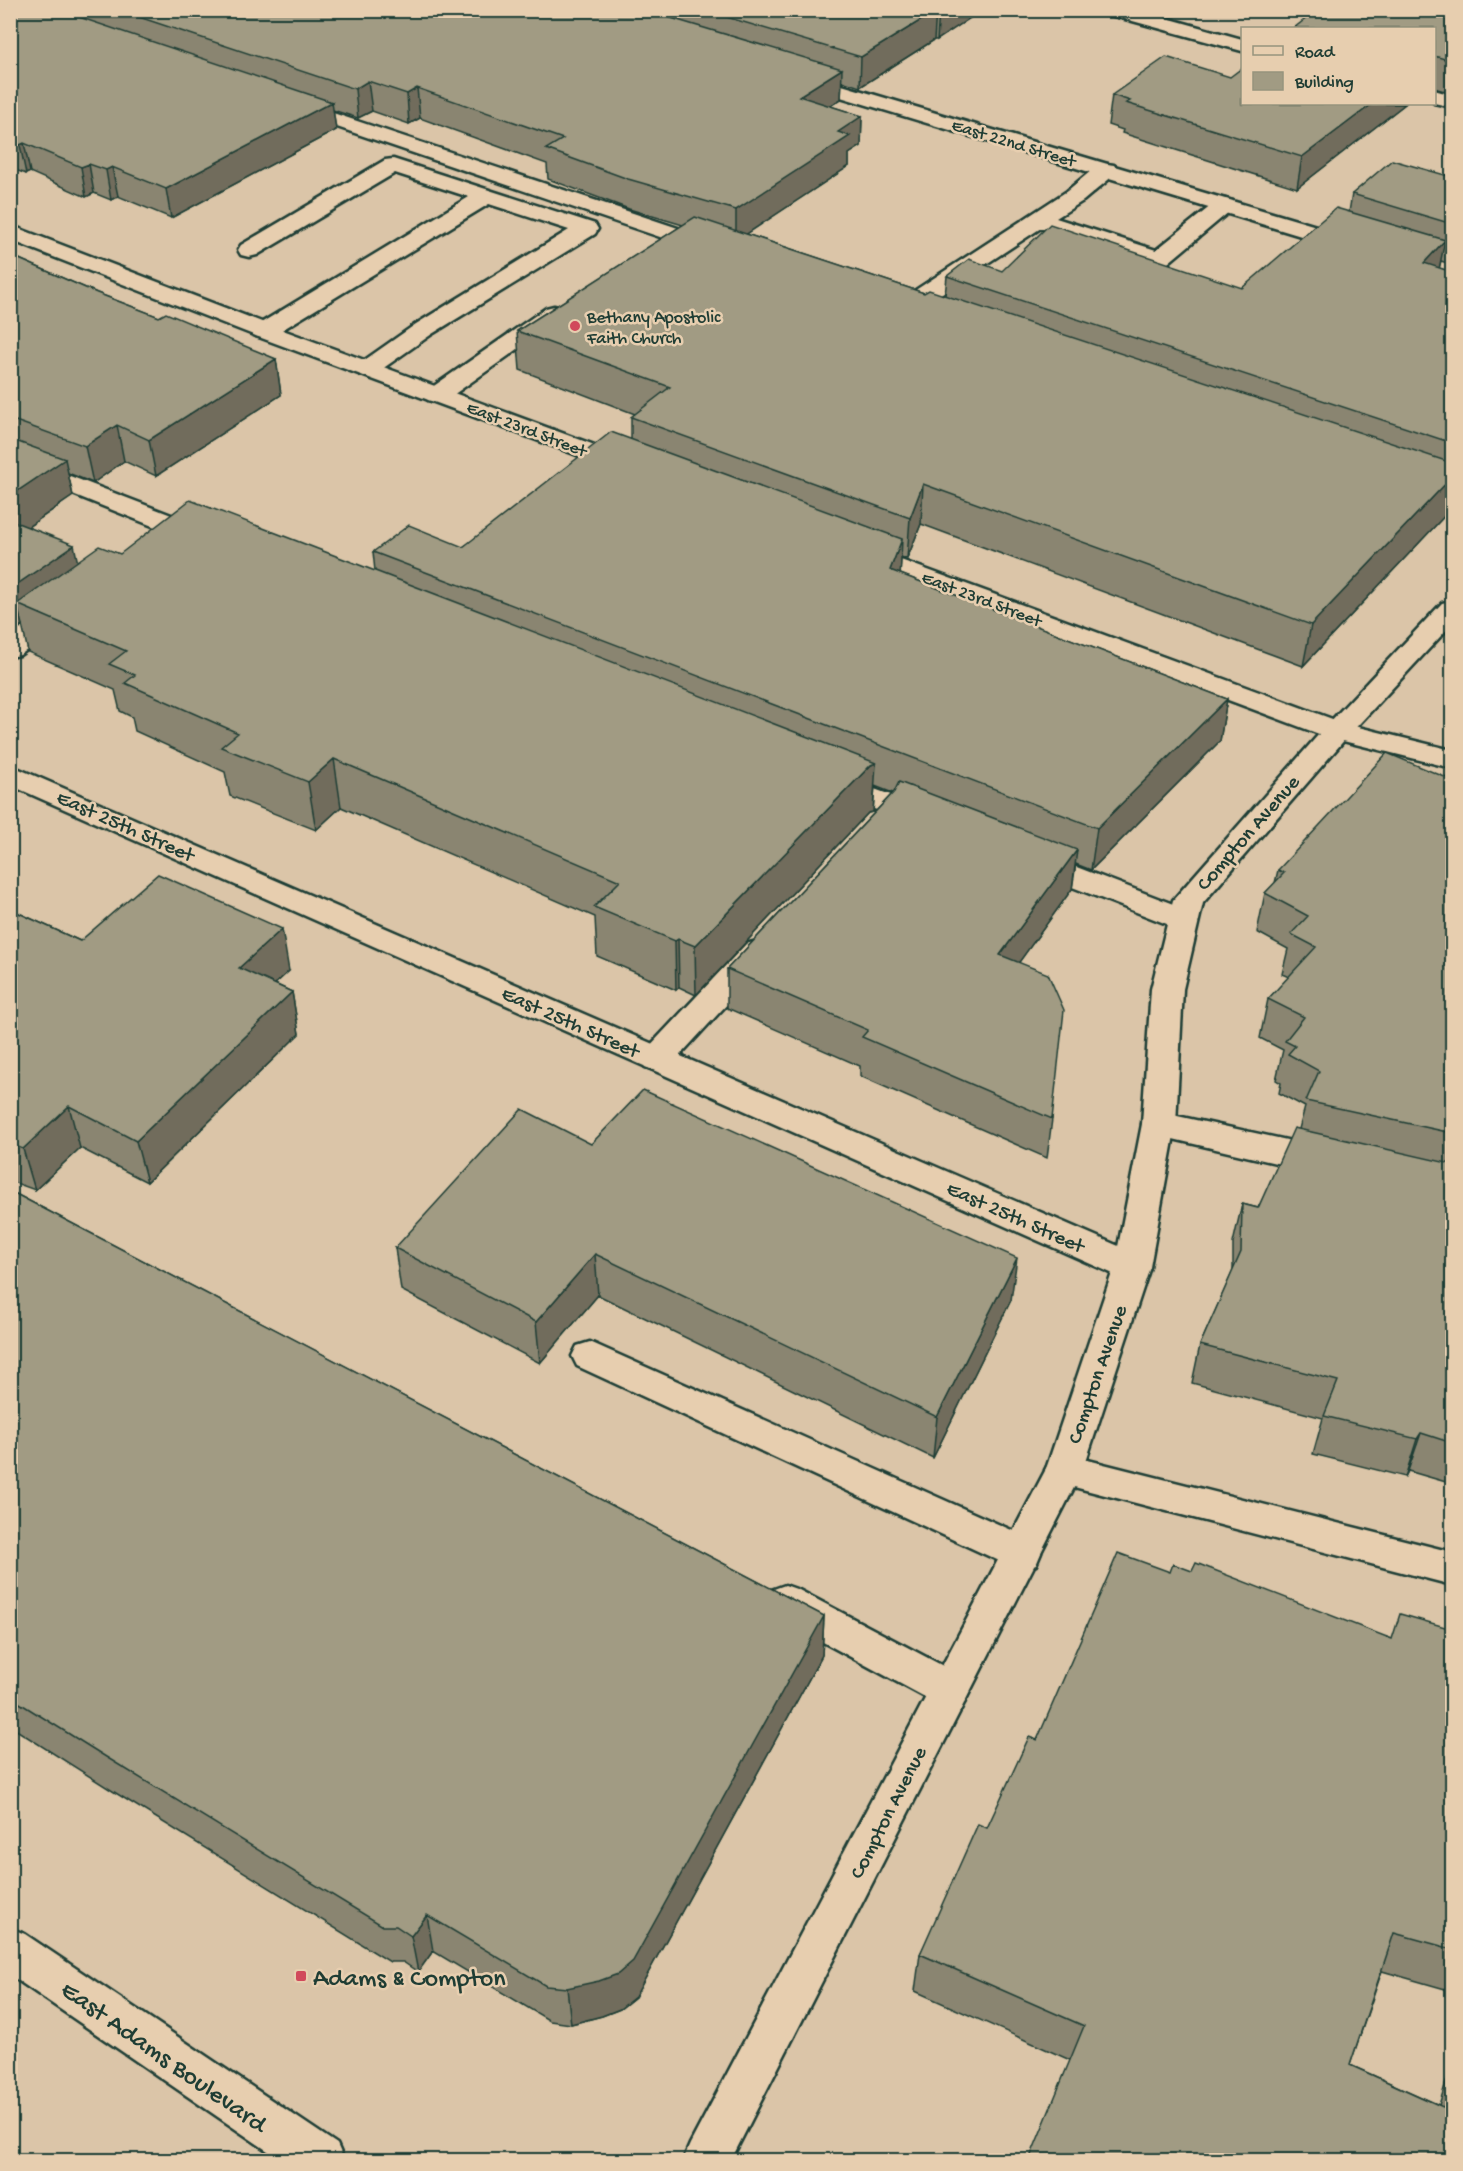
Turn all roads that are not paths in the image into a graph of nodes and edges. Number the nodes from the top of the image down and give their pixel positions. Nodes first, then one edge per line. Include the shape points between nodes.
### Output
1 (1114, 10) edge
2 (1241, 45) edge
3 (778, 72) edge
4 (1436, 97) edge
5 (270, 98) edge
6 (1452, 101) edge
7 (1106, 170) junction
8 (487, 196) junction
9 (1225, 206) junction
10 (1038, 220) junction
11 (10, 232) edge
12 (673, 234) junction
13 (650, 249) edge
14 (249, 250) dead end
15 (1372, 250) edge
16 (730, 253) edge
17 (574, 300) edge
18 (918, 309) edge
19 (264, 331) junction
20 (367, 369) junction
21 (437, 395) junction
22 (10, 460) edge
23 (651, 475) edge
24 (180, 527) junction
25 (224, 544) edge
26 (842, 546) edge
27 (151, 547) edge
28 (86, 595) edge
29 (1452, 609) edge
30 (10, 649) edge
31 (1336, 731) junction
32 (1452, 759) edge
33 (10, 774) edge
34 (814, 775) edge
35 (947, 827) edge
36 (1003, 849) edge
37 (1183, 919) junction
38 (773, 935) edge
39 (657, 1059) junction
40 (1159, 1124) junction
41 (1359, 1169) edge
42 (1132, 1268) junction
43 (590, 1356) dead end
44 (1064, 1470) junction
45 (1022, 1553) junction
46 (1452, 1569) edge
47 (756, 1587) edge
48 (950, 1690) junction
49 (10, 1949) edge
50 (321, 2160) edge
51 (706, 2160) edge

1 - 2 street
3 - 7 street, East 22nd Street
4 - 6 street
5 - 12 street
7 - 9 street, East 22nd Street
7 - 10 street via 1076,196
8 - 14 street via 393,165
8 - 19 street
8 - 20 street via 587,229 424,329
9 - 10 street via 1160,258
9 - 15 street, East 22nd Street
10 - 18 street
11 - 19 street, East 23rd Street
12 - 13 street
12 - 16 street
17 - 21 street
19 - 20 street, East 23rd Street
20 - 21 street, East 23rd Street
21 - 23 street, East 23rd Street
22 - 24 street
24 - 25 street
24 - 27 street
26 - 31 street, East 23rd Street
28 - 30 street
29 - 31 street, Compton Avenue
31 - 32 street, East 23rd Street
31 - 37 street, Compton Avenue via 1188,900
33 - 39 street, East 25th Street
34 - 35 street
36 - 37 street
37 - 40 street, Compton Avenue via 1167,988
38 - 39 street
39 - 42 street, East 25th Street
40 - 41 street
40 - 42 street, Compton Avenue
42 - 44 street, Compton Avenue
43 - 45 street
44 - 45 street, Compton Avenue
44 - 46 street
45 - 48 street, Compton Avenue
47 - 48 street
48 - 51 street, Compton Avenue
49 - 50 street, East Adams Boulevard

